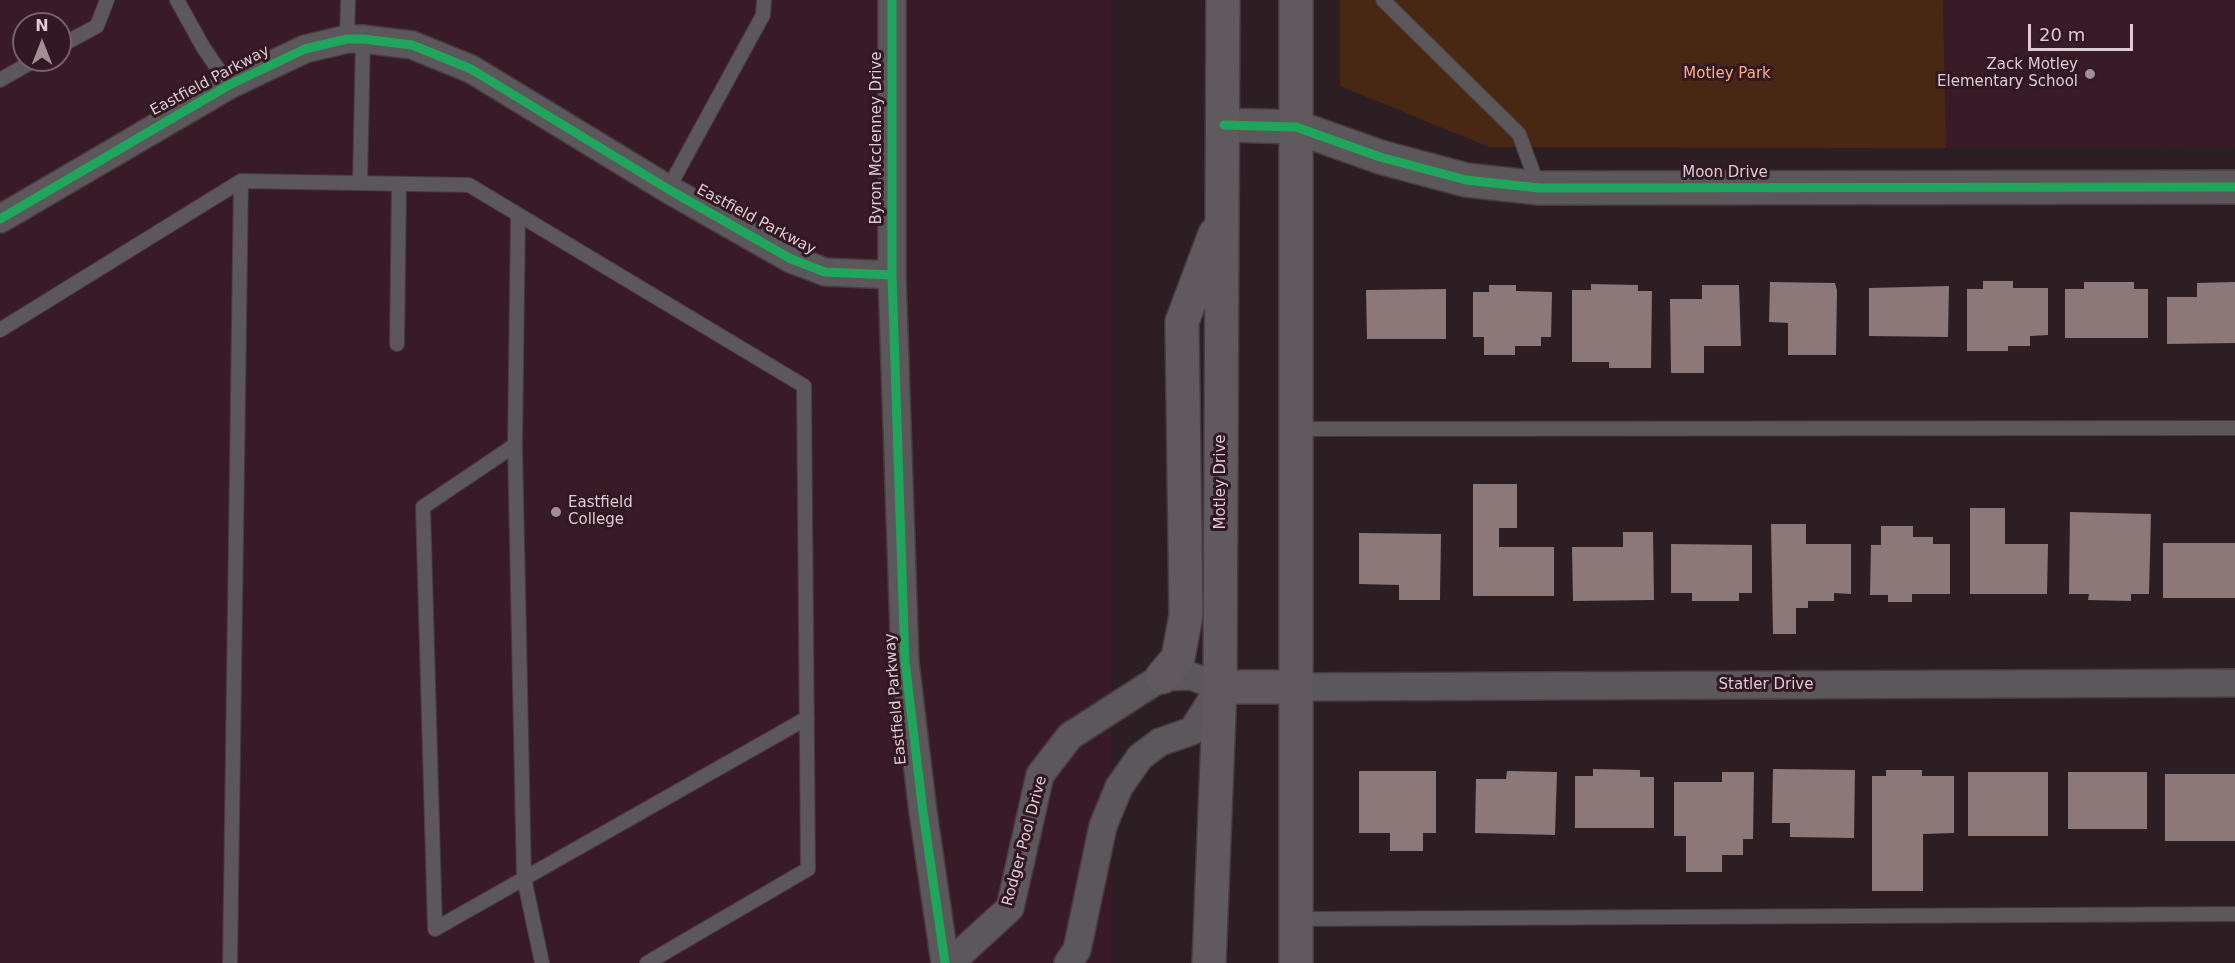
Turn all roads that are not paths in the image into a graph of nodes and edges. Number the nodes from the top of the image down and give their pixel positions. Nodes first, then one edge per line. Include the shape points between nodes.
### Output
1 (107, 0) edge
2 (177, 0) edge
3 (348, 0) edge
4 (764, 0) edge
5 (892, 0) edge
6 (1223, 0) edge
7 (1296, 0) edge
8 (1383, 0) edge
9 (355, 39) junction
10 (72, 40) edge
11 (14, 72) edge
12 (0, 80) edge
13 (229, 84) junction
14 (1224, 125) junction
15 (1296, 128) junction
16 (241, 181) junction
17 (360, 183) junction
18 (399, 184) junction
19 (2235, 187) edge
20 (1539, 188) junction
21 (668, 189) junction
22 (518, 215) junction
23 (1222, 215) junction
24 (0, 219) edge
25 (892, 275) junction
26 (0, 330) edge
27 (398, 344) dead end
28 (2235, 428) edge
29 (1296, 429) junction
30 (514, 445) junction
31 (1161, 677) junction
32 (2235, 683) edge
33 (1220, 687) junction
34 (1296, 687) junction
35 (807, 718) junction
36 (524, 878) junction
37 (2235, 914) edge
38 (1296, 919) junction
39 (230, 963) edge
40 (542, 963) edge
41 (647, 963) edge
42 (945, 963) edge
43 (950, 963) edge
44 (1068, 963) edge
45 (1209, 963) edge
46 (1296, 963) edge

1 - 10 lane via 97,26
2 - 13 lane
3 - 9 lane
4 - 21 lane via 763,15
5 - 25 street, Byron Mcclenney Drive
6 - 14 main road, Motley Drive
7 - 15 main road
8 - 20 lane via 1519,134
9 - 13 street, Eastfield Parkway via 305,49
9 - 17 lane
9 - 21 street, Eastfield Parkway via 412,45 471,69
11 - 12 lane
13 - 24 street, Eastfield Parkway
14 - 15 street, Moon Drive
14 - 23 main road, Motley Drive
15 - 20 street, Moon Drive via 1380,157 1466,180
15 - 29 main road
16 - 17 lane
16 - 26 lane
16 - 39 lane
17 - 18 lane
18 - 22 lane via 468,185
18 - 27 lane
19 - 20 street, Moon Drive
21 - 25 street, Eastfield Parkway via 791,259 825,272
22 - 30 lane
22 - 35 lane via 804,386
23 - 31 main road via 1182,322 1186,615 1178,658
23 - 33 main road, Motley Drive
25 - 42 street, Eastfield Parkway via 905,662
28 - 29 lane
29 - 34 main road
30 - 36 lane
30 - 36 lane via 423,507 435,929
31 - 33 street via 1191,676
31 - 43 street, Rodger Pool Drive via 1070,736 1040,775 1010,908
32 - 34 street, Statler Drive
33 - 34 main road
33 - 44 street via 1192,731 1160,742 1140,757 1119,787 1103,826 1077,950
33 - 45 main road, Motley Drive
34 - 38 main road
35 - 36 lane
35 - 41 lane via 808,869
36 - 40 lane
37 - 38 lane
38 - 46 main road

